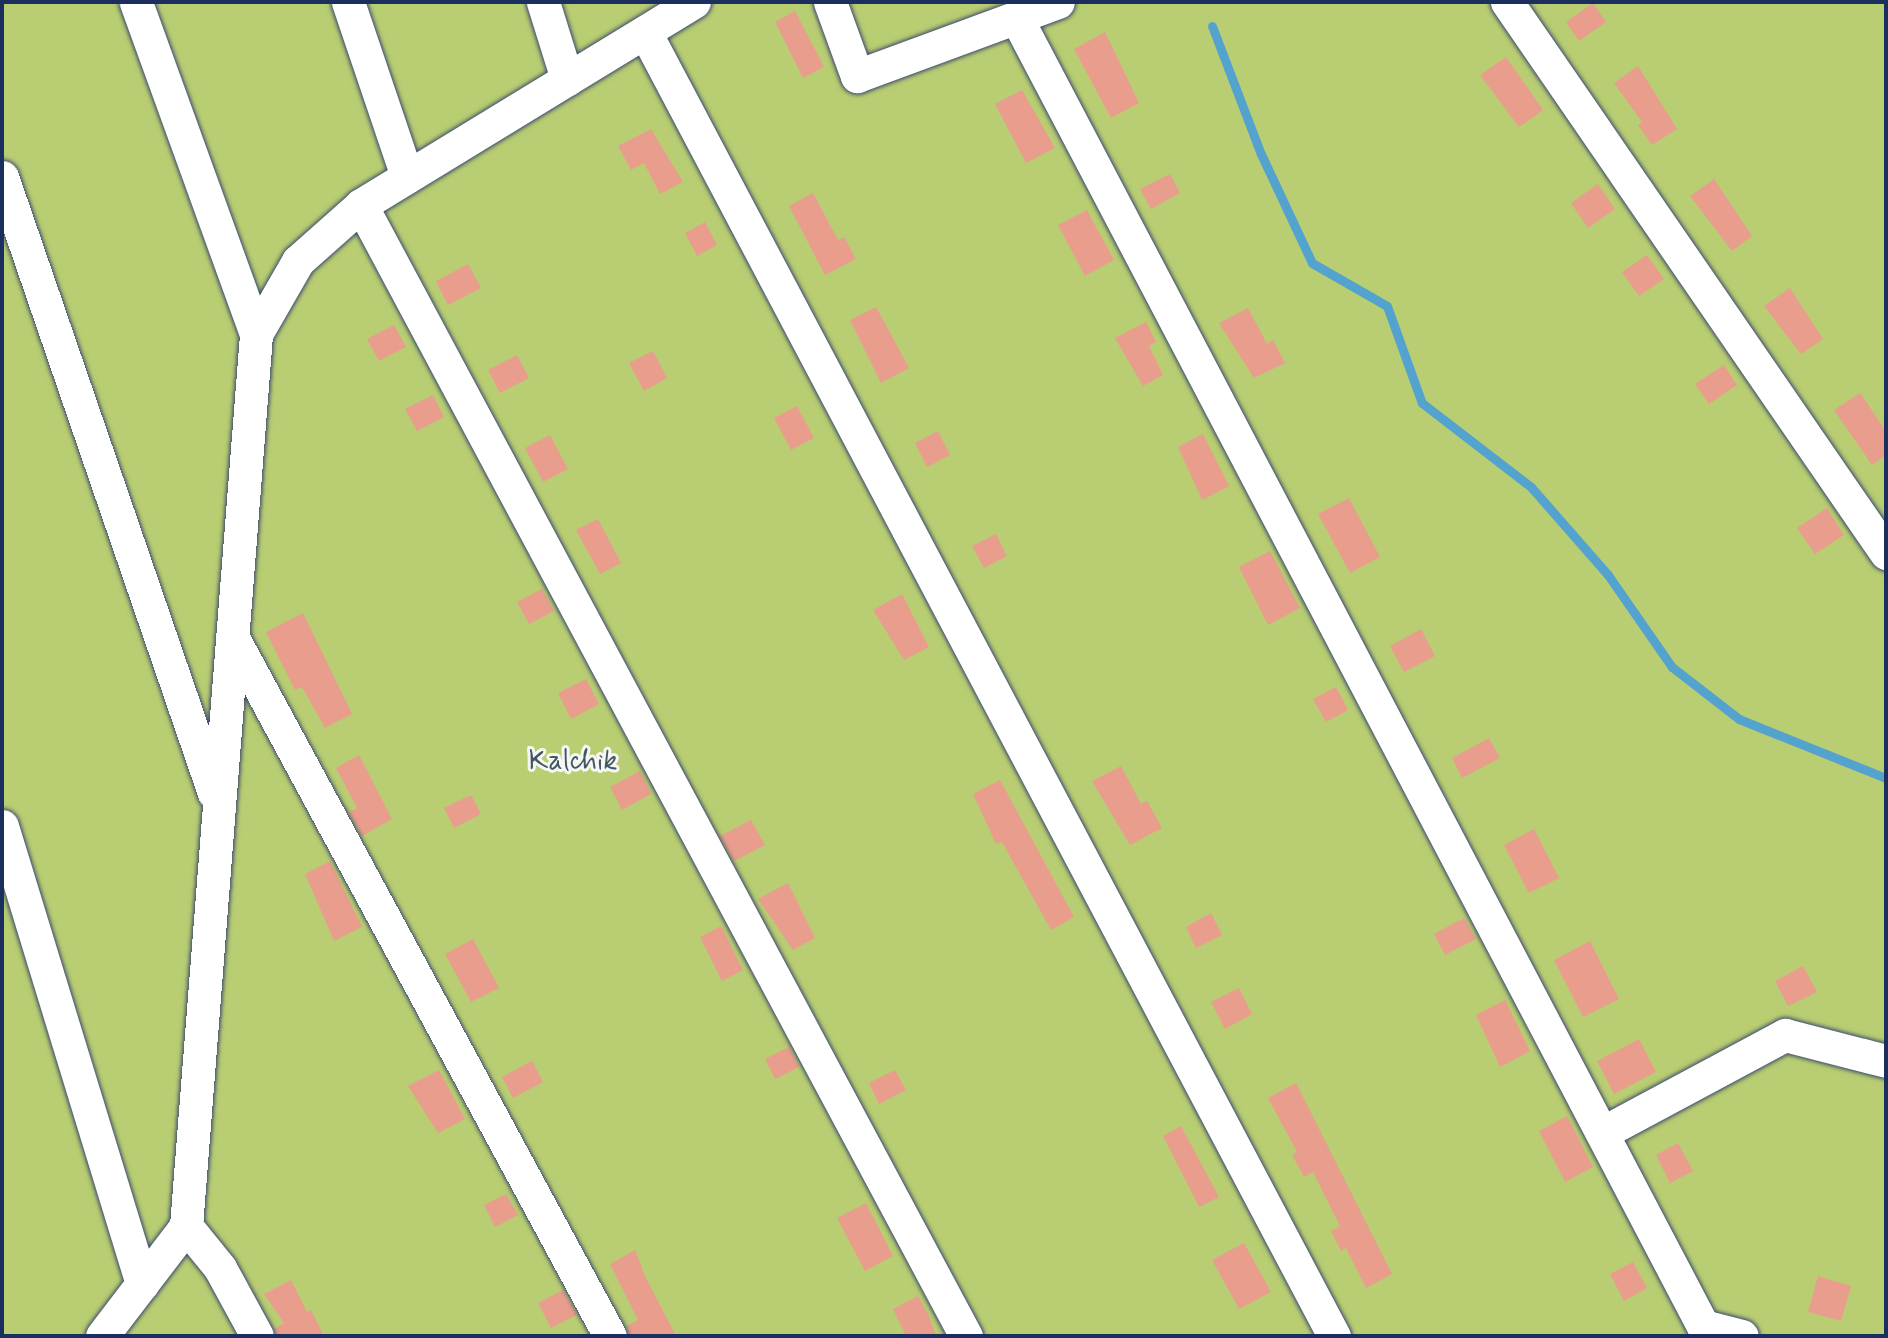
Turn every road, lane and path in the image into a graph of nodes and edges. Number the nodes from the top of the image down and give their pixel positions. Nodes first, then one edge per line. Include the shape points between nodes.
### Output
1 (136, 2) edge
2 (348, 2) edge
3 (543, 2) edge
4 (694, 2) edge
5 (830, 2) edge
6 (1058, 2) edge
7 (1507, 2) edge
8 (1016, 17) junction
9 (645, 32) junction
10 (567, 79) junction
11 (2, 177) edge
12 (407, 177) junction
13 (361, 205) junction
14 (256, 334) junction
15 (1886, 552) edge
16 (233, 638) junction
17 (219, 807) junction
18 (2, 826) edge
19 (1886, 1061) edge
20 (1602, 1133) junction
21 (186, 1226) junction
22 (142, 1284) junction
23 (102, 1336) edge
24 (257, 1336) edge
25 (610, 1336) edge
26 (966, 1336) edge
27 (1334, 1336) edge
28 (1742, 1336) edge

1 - 14 lane
2 - 12 lane
3 - 10 lane
4 - 9 lane
5 - 8 lane via 857,76
6 - 8 lane
7 - 15 lane
8 - 20 lane
9 - 10 lane
9 - 27 lane
10 - 12 lane
11 - 17 lane
12 - 13 lane
13 - 14 lane via 298,261
13 - 26 lane
14 - 16 lane
16 - 17 lane
16 - 25 lane
17 - 21 lane
18 - 22 lane
19 - 20 lane via 1785,1035
20 - 28 lane via 1703,1326
21 - 22 lane
21 - 24 lane via 220,1268
22 - 23 lane

